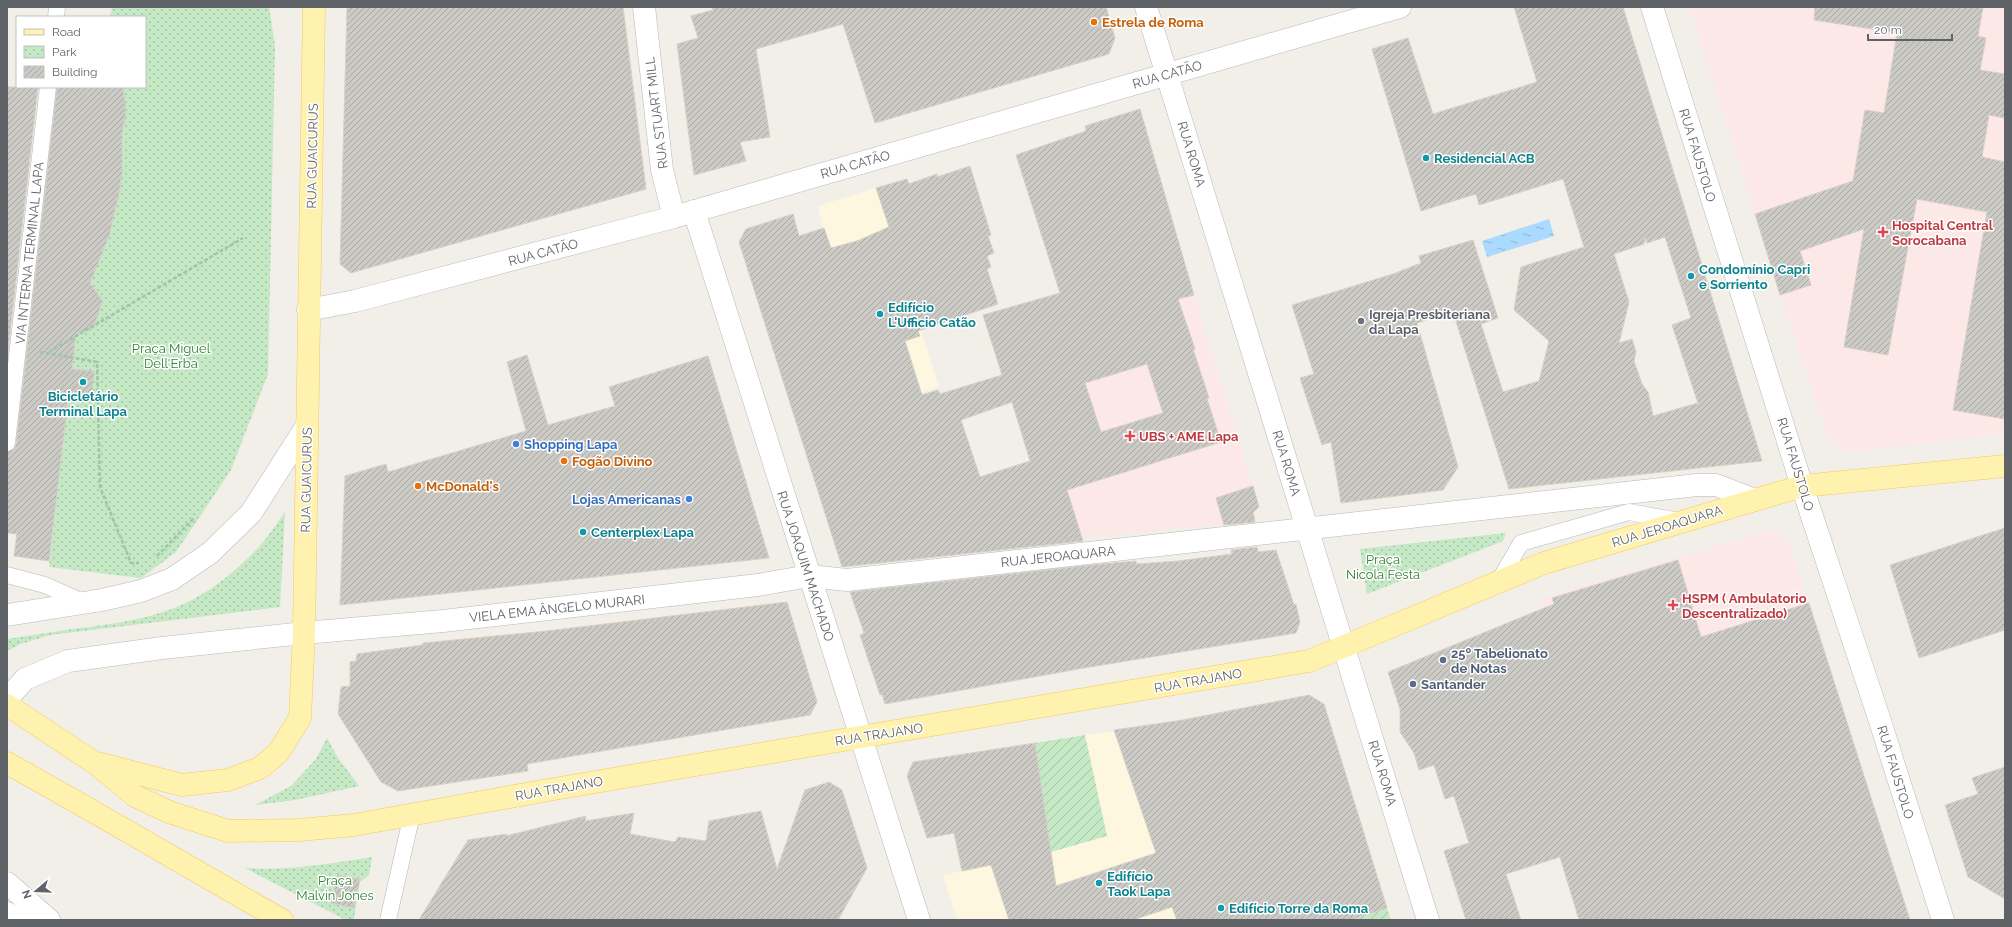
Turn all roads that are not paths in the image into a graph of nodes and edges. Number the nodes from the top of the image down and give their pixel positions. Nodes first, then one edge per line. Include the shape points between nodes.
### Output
1 (314, 7) edge
2 (644, 7) edge
3 (1146, 7) edge
4 (1400, 7) edge
5 (1652, 7) edge
6 (1168, 74) junction
7 (48, 88) edge
8 (694, 211) junction
9 (674, 217) junction
10 (308, 310) junction
11 (306, 427) junction
12 (7, 443) edge
13 (2005, 466) edge
14 (1802, 486) junction
15 (1755, 500) junction
16 (1307, 529) junction
17 (7, 575) edge
18 (809, 576) junction
19 (86, 603) junction
20 (7, 615) edge
21 (304, 633) junction
22 (1344, 647) junction
23 (7, 699) edge
24 (7, 706) edge
25 (860, 737) junction
26 (7, 763) edge
27 (96, 763) junction
28 (412, 814) junction
29 (7, 883) edge
30 (230, 891) junction
31 (7, 913) edge
32 (22, 920) edge
33 (49, 920) edge
34 (257, 920) edge
35 (282, 920) edge
36 (388, 920) edge
37 (919, 920) edge
38 (1428, 920) edge
39 (1943, 920) edge

1 - 10 main road, RUA GUAICURUS
2 - 9 street, RUA STUART MILL via 662,170
3 - 6 street, RUA ROMA
4 - 6 street, RUA CATÃO
5 - 14 street, RUA FAUSTOLO
6 - 8 street, RUA CATÃO
6 - 16 street, RUA ROMA
7 - 12 lane, VIA INTERNA TERMINAL LAPA
8 - 9 street, RUA CATÃO
8 - 18 street, RUA JOAQUIM MACHADO
9 - 10 street, RUA CATÃO via 355,301
10 - 11 main road, RUA GUAICURUS
11 - 19 street via 251,513 210,553 172,579 141,591
11 - 21 main road, RUA GUAICURUS
13 - 14 main road, RUA JEROAQUARA
14 - 15 main road, RUA JEROAQUARA
14 - 39 street, RUA FAUSTOLO
15 - 16 street via 1716,485 1697,485
15 - 22 main road, RUA JEROAQUARA via 1544,563
16 - 18 street, RUA JEROAQUARA via 847,580
16 - 22 street, RUA ROMA
17 - 19 lane via 45,585
18 - 21 street, VIELA EMA ÂNGELO MURARI via 727,589 443,621
18 - 25 street, RUA JOAQUIM MACHADO
19 - 20 street
21 - 23 street via 68,661 25,679
21 - 27 main road, RUA GUAICURUS via 300,718 278,754 260,768 228,780 182,785
22 - 25 main road, RUA TRAJANO via 1296,664
22 - 38 street, RUA ROMA
24 - 27 main road
25 - 28 main road, RUA TRAJANO
25 - 37 street, RUA JOAQUIM MACHADO
26 - 30 main road
27 - 28 main road via 135,796 169,812 228,831 325,828
28 - 36 lane
29 - 33 street
30 - 34 main road
30 - 35 main road
31 - 32 street

